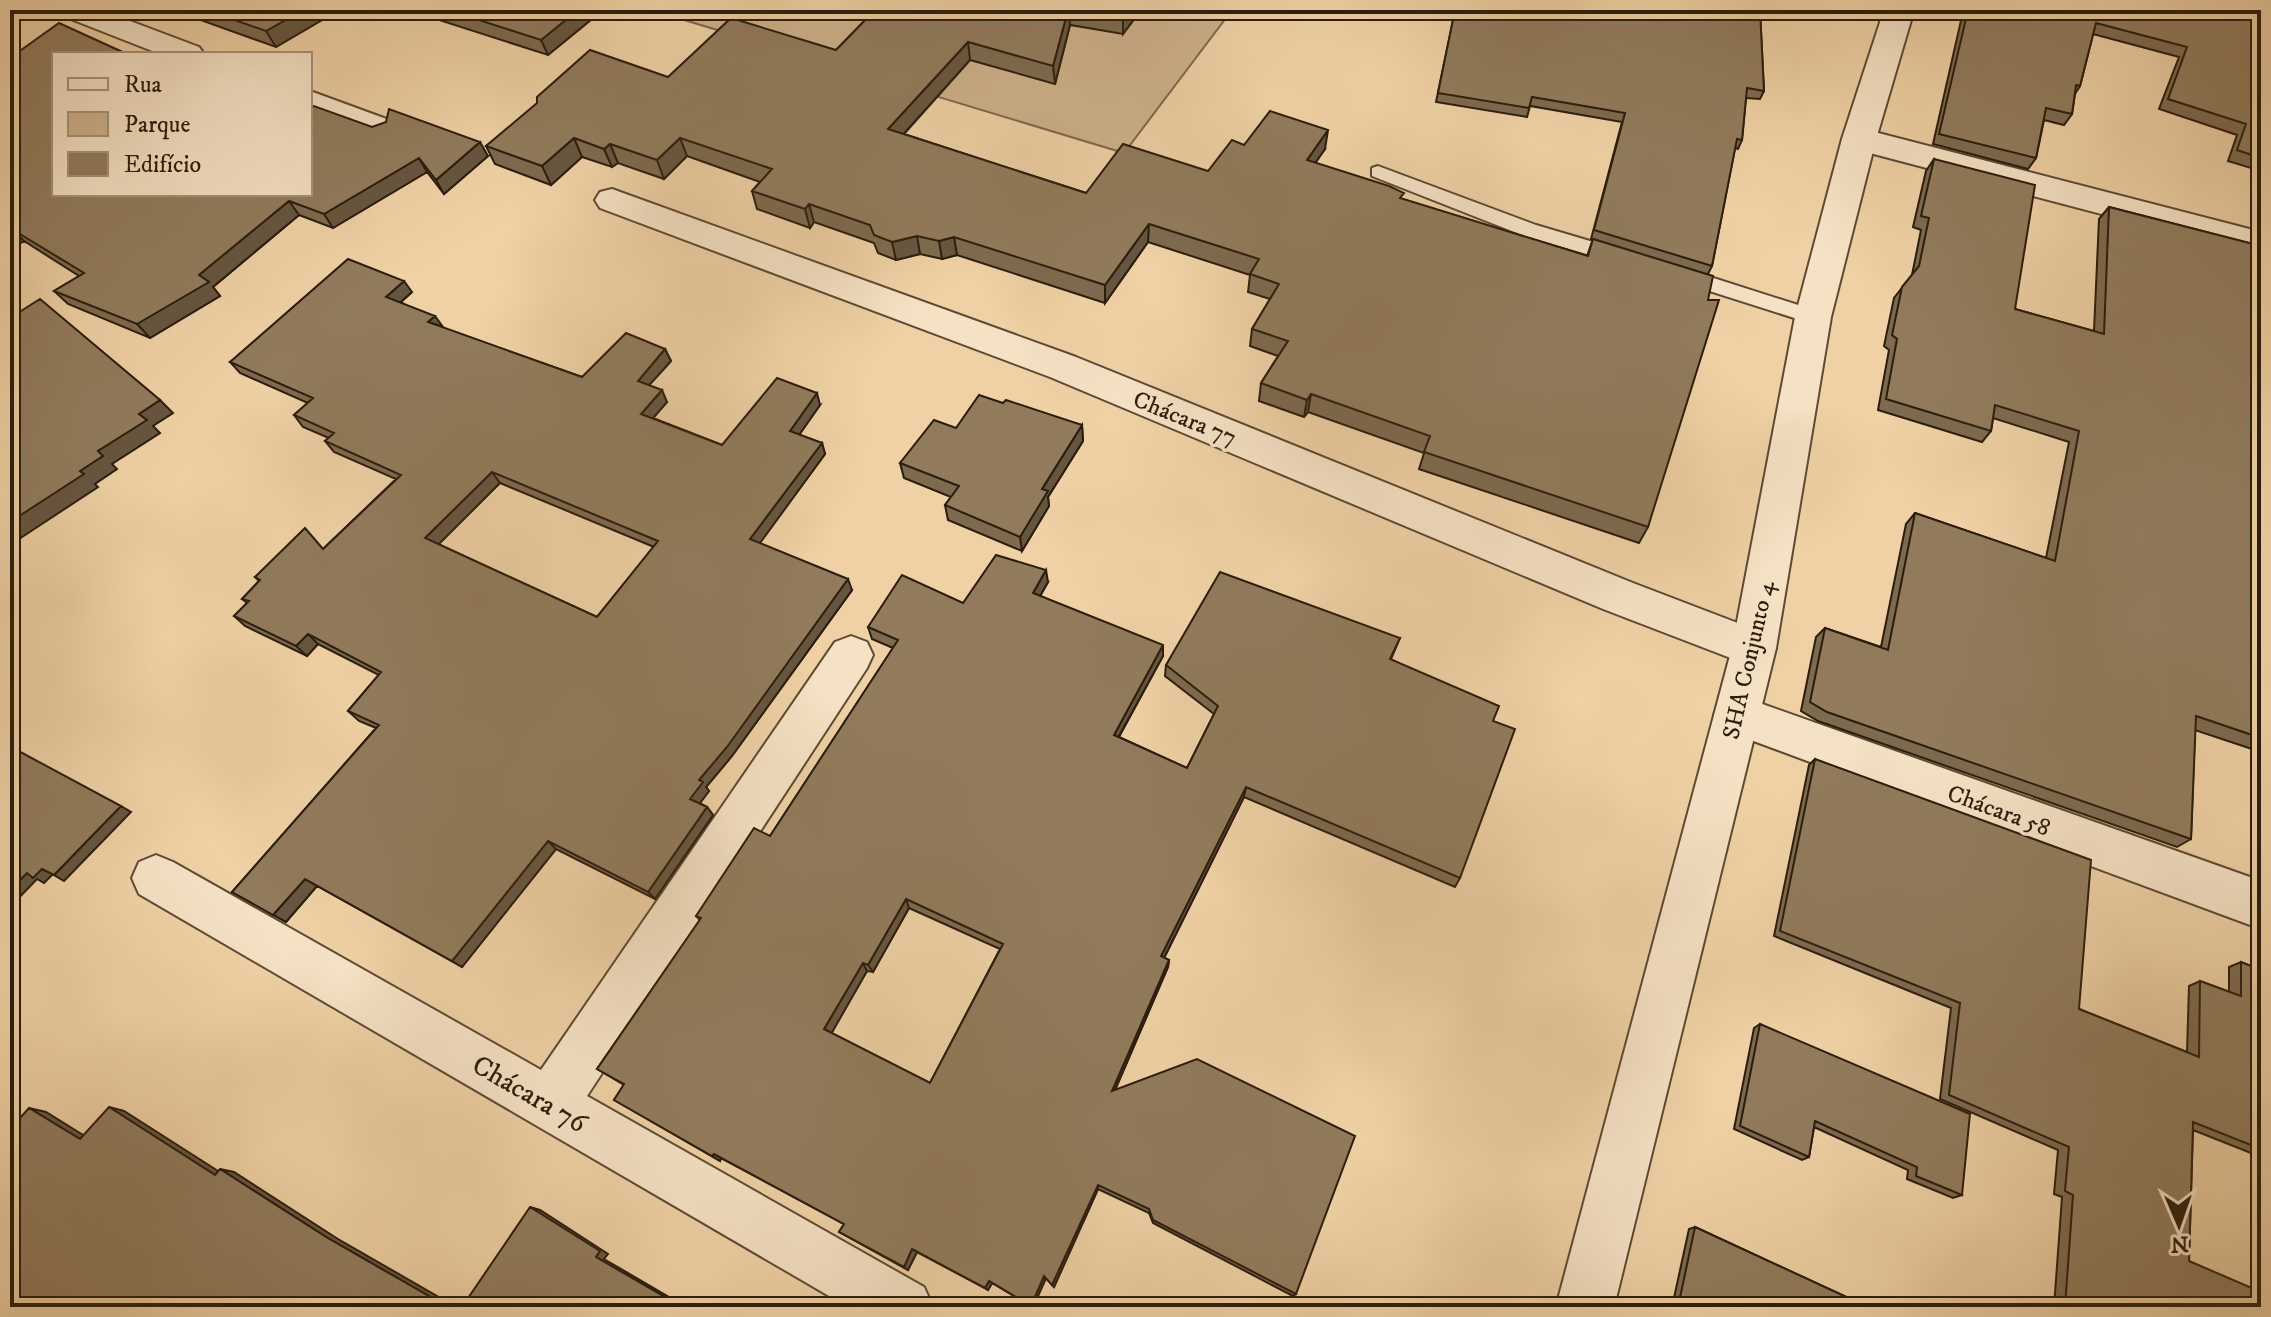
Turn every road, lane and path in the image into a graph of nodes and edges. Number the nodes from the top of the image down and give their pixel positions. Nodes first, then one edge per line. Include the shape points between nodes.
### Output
1 (74, 10) edge
2 (1899, 10) edge
3 (183, 52) edge
4 (312, 102) edge
5 (380, 128) edge
6 (1859, 139) junction
7 (1378, 172) dead end
8 (612, 200) dead end
9 (2261, 244) edge
10 (1634, 261) edge
11 (1664, 270) edge
12 (1813, 317) junction
13 (1754, 648) junction
14 (851, 655) dead end
15 (1737, 715) junction
16 (156, 878) dead end
17 (2261, 905) edge
18 (550, 1104) junction
19 (904, 1307) edge
20 (1585, 1307) edge

1 - 3 street
2 - 6 street, SHA Conjunto 4
4 - 5 street
6 - 9 street
6 - 12 street, SHA Conjunto 4
7 - 10 lane via 1529,230
8 - 13 street, Chácara 77 via 1063,367
11 - 12 lane
12 - 13 street, SHA Conjunto 4
13 - 15 street, SHA Conjunto 4
14 - 18 street
15 - 17 street, Chácara 58
15 - 20 street, SHA Conjunto 4
16 - 18 street, Chácara 76
18 - 19 street, Chácara 76

